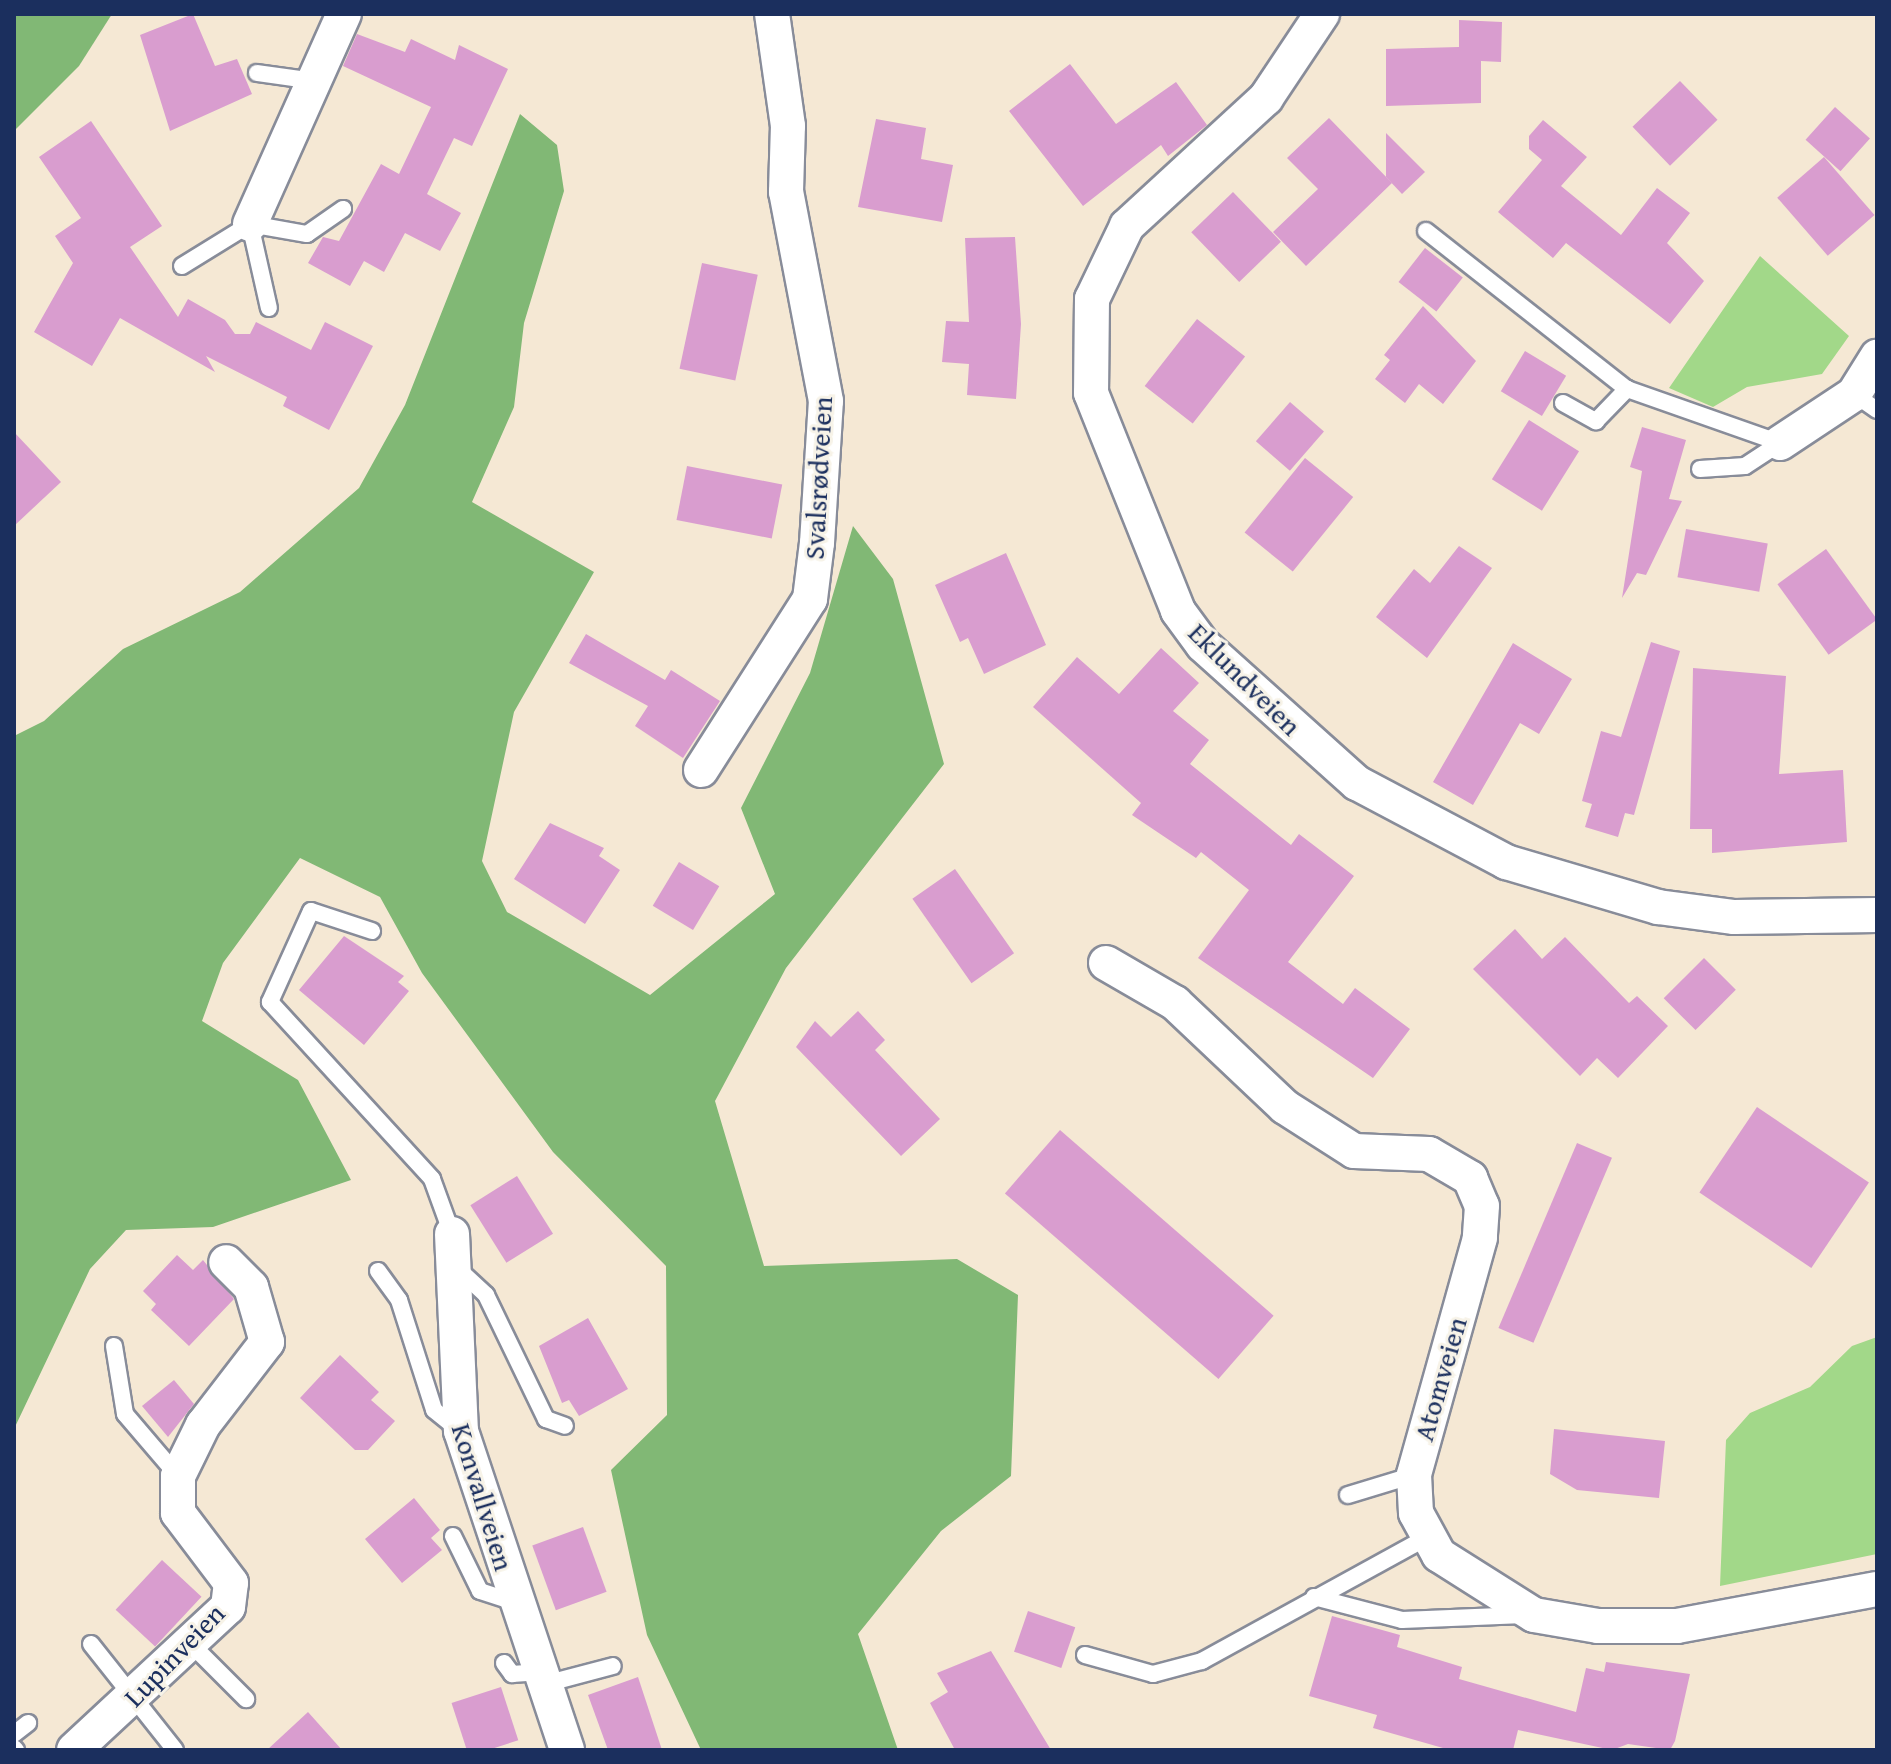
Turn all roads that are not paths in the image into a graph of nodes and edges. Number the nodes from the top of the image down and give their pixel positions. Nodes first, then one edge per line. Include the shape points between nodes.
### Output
1 (344, 14) edge
2 (772, 14) edge
3 (1322, 14) edge
4 (257, 73) dead end
5 (315, 81) junction
6 (343, 209) dead end
7 (250, 224) junction
8 (1426, 231) dead end
9 (182, 266) dead end
10 (269, 308) dead end
11 (1877, 357) edge
12 (1627, 389) junction
13 (1865, 402) edge
14 (1563, 403) dead end
15 (1780, 443) junction
16 (1700, 469) dead end
17 (701, 770) dead end
18 (1877, 915) edge
19 (372, 931) dead end
20 (1106, 963) dead end
21 (452, 1249) junction
22 (226, 1262) dead end
23 (378, 1271) dead end
24 (114, 1346) dead end
25 (565, 1426) dead end
26 (461, 1431) junction
27 (1414, 1475) junction
28 (178, 1476) junction
29 (1348, 1495) dead end
30 (453, 1536) dead end
31 (1429, 1536) junction
32 (1877, 1589) edge
33 (1314, 1597) junction
34 (516, 1603) junction
35 (1534, 1615) junction
36 (189, 1642) junction
37 (91, 1644) dead end
38 (1085, 1655) dead end
39 (504, 1663) dead end
40 (613, 1666) dead end
41 (543, 1678) junction
42 (246, 1699) dead end
43 (130, 1700) junction
44 (28, 1723) dead end
45 (14, 1734) edge
46 (74, 1750) edge
47 (175, 1750) edge
48 (567, 1750) edge

1 - 5 street
2 - 17 street, Svalsrødveien via 788,126 786,192 826,401 817,543 810,599
3 - 18 street, Eklundveien via 1266,98 1127,226 1092,299 1091,393 1178,611 1203,645 1357,783 1506,862 1658,907 1734,917
4 - 5 lane
5 - 7 street
6 - 7 lane via 307,234
7 - 9 lane
7 - 10 lane
8 - 12 lane
11 - 13 street
12 - 14 lane via 1596,421
12 - 15 lane
13 - 15 street
15 - 16 lane via 1745,466
19 - 21 lane via 311,911 270,1002 432,1179
20 - 27 street, Atomveien via 1175,1003 1285,1107 1354,1151 1429,1154 1470,1178 1482,1206 1480,1238
21 - 25 lane via 486,1295 546,1419
21 - 26 street, Konvallveien
22 - 28 street, Lupinveien via 251,1287 267,1342 253,1369 203,1425
23 - 26 lane via 399,1300 434,1410
24 - 28 lane via 125,1414
26 - 34 street, Konvallveien
27 - 29 lane
27 - 31 street, Atomveien via 1416,1513
28 - 36 street, Lupinveien via 178,1513 231,1583 228,1607
30 - 34 lane via 480,1591
31 - 33 lane
31 - 35 street, Atomveien via 1439,1555
32 - 35 street, Atomveien via 1677,1626 1598,1626
33 - 35 lane via 1402,1620
33 - 38 lane via 1202,1661 1153,1674
34 - 41 street, Konvallveien
36 - 42 lane
36 - 43 street, Lupinveien
37 - 43 lane
39 - 41 lane via 512,1674
40 - 41 lane
41 - 48 street, Konvallveien
43 - 46 street, Lupinveien
43 - 47 lane
44 - 45 lane

